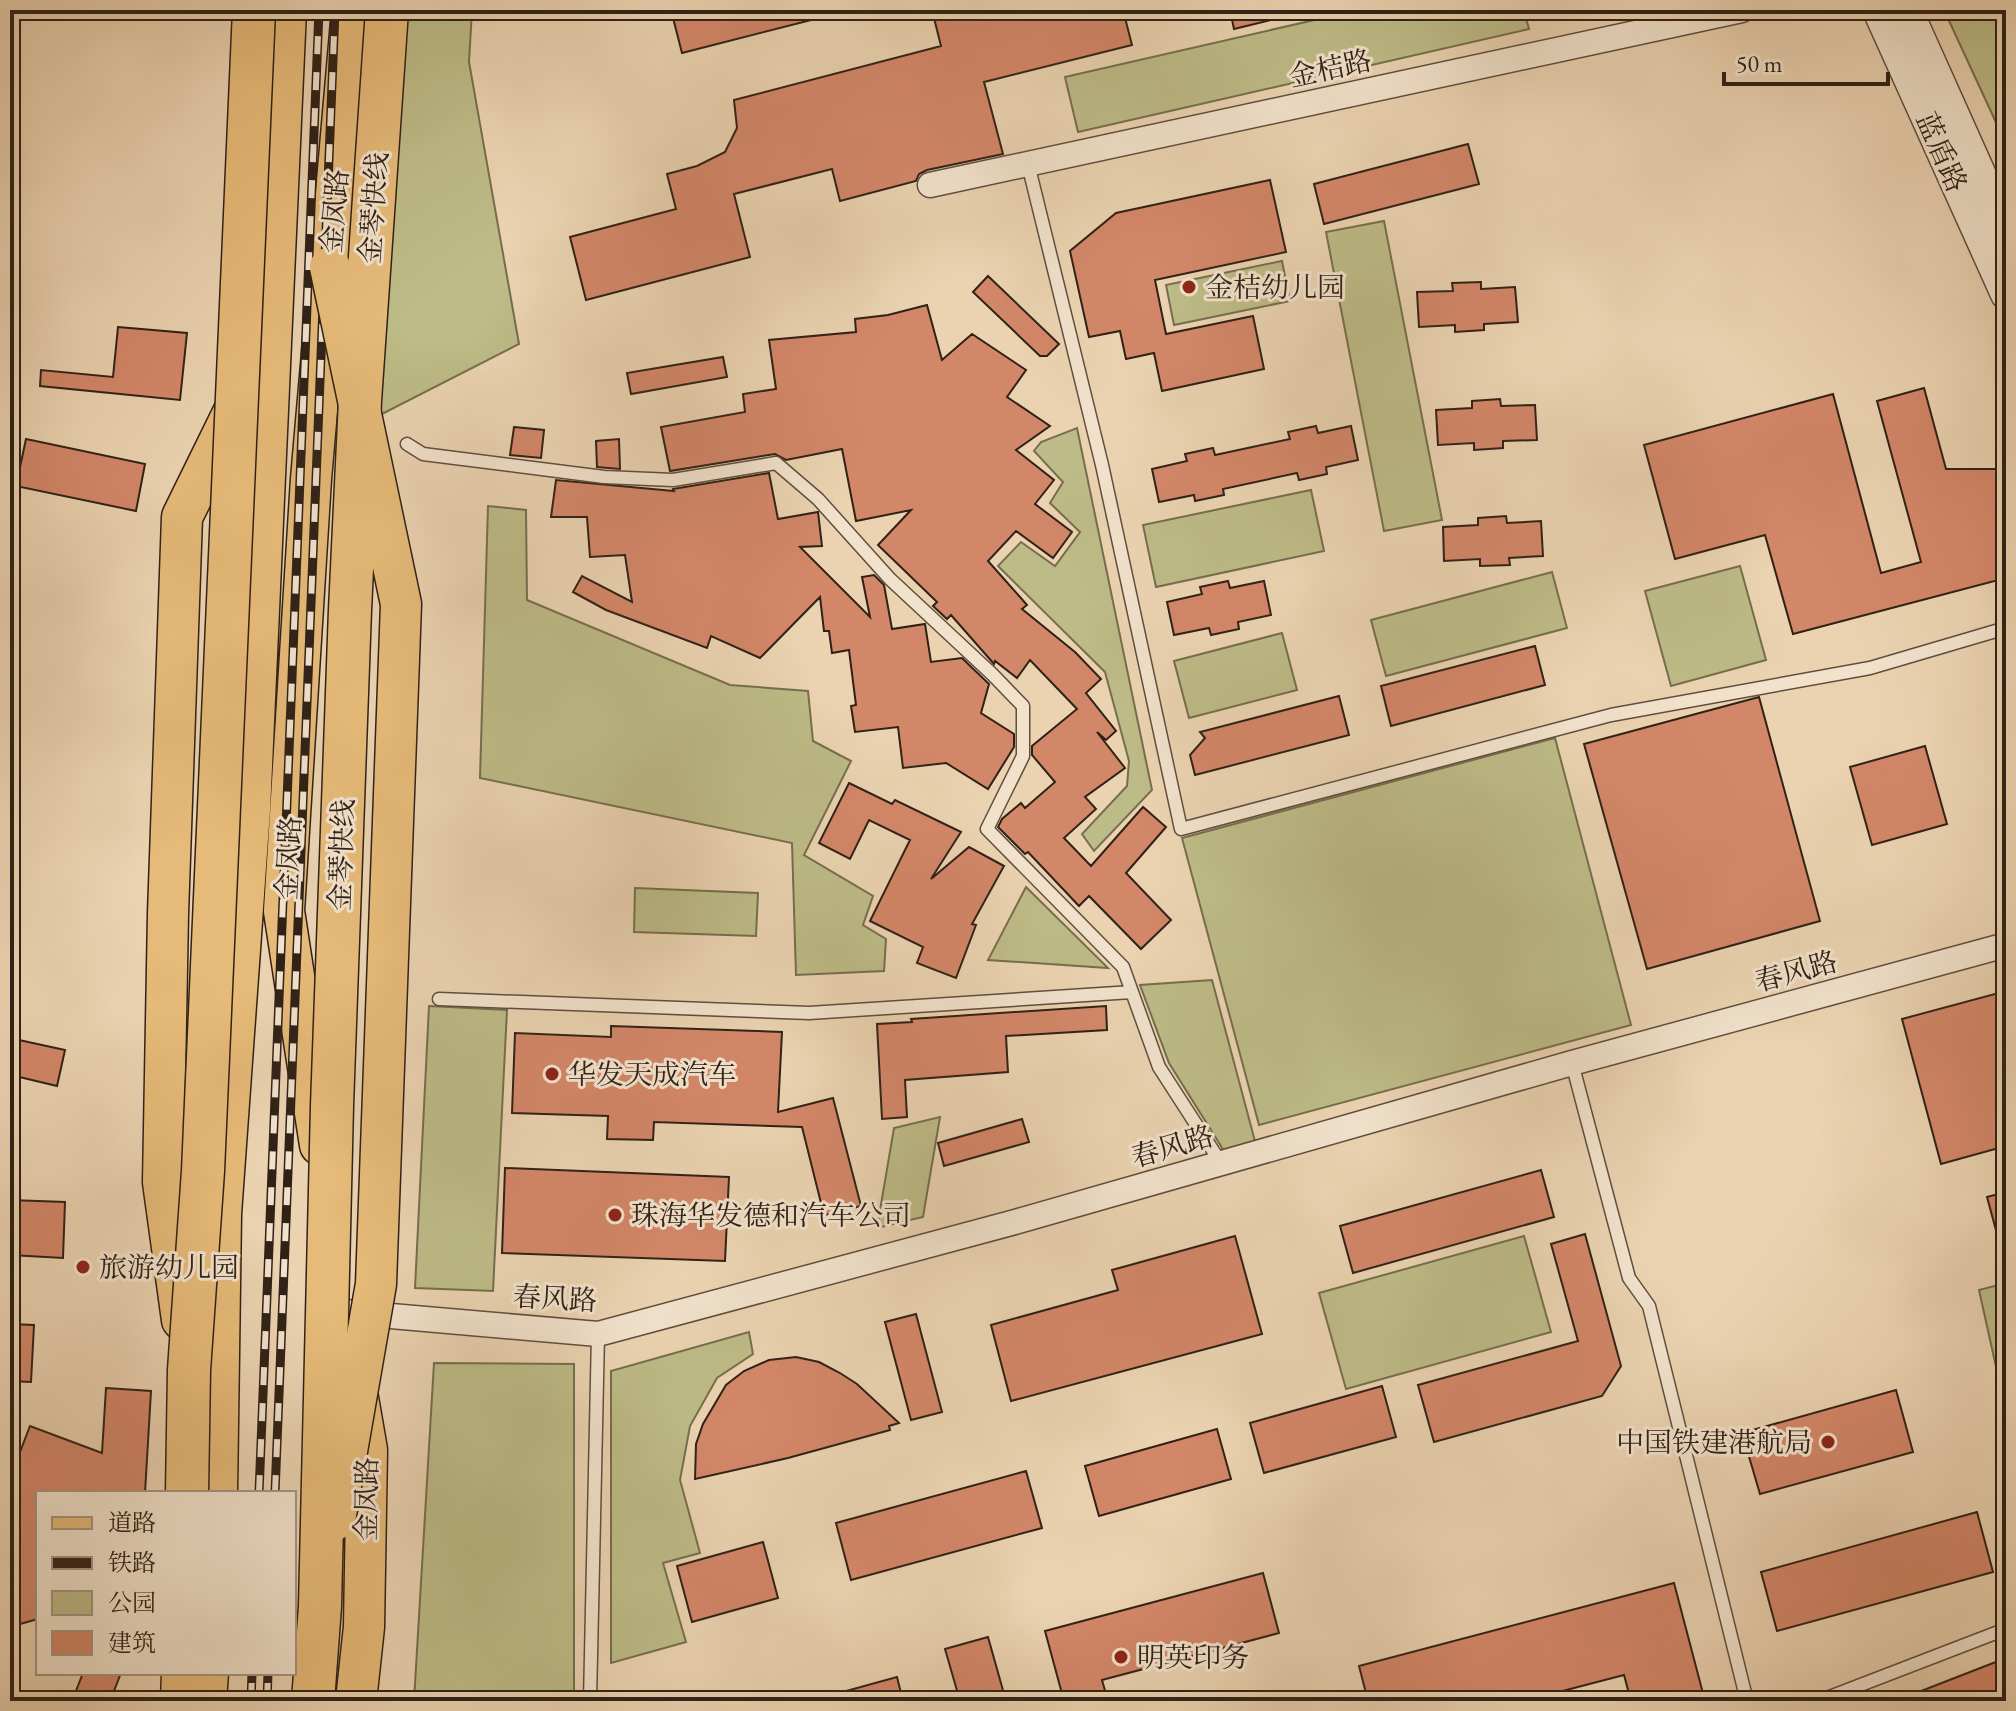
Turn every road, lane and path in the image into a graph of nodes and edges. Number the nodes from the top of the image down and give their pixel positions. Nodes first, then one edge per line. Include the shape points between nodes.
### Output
1 (254, 10) edge
2 (286, 10) edge
3 (352, 10) edge
4 (387, 10) edge
5 (1742, 10) edge
6 (1878, 10) edge
7 (1907, 10) edge
8 (1028, 164) junction
9 (930, 185) dead end
10 (2006, 231) edge
11 (330, 267) junction
12 (2006, 294) edge
13 (271, 334) junction
14 (407, 444) dead end
15 (2006, 628) edge
16 (2006, 945) edge
17 (1132, 992) junction
18 (439, 999) dead end
19 (1572, 1063) junction
20 (1221, 1163) junction
21 (345, 1312) junction
22 (598, 1334) junction
23 (189, 1370) junction
24 (187, 1491) edge
25 (217, 1491) edge
26 (320, 1606) junction
27 (2006, 1629) edge
28 (183, 1675) edge
29 (208, 1675) edge
30 (182, 1701) edge
31 (206, 1701) edge
32 (313, 1701) edge
33 (356, 1701) edge
34 (590, 1701) edge
35 (1747, 1701) edge
36 (1819, 1701) edge

1 - 23 highway, bridge via 204,1155
2 - 13 main road, 金凤路
3 - 11 main road, 金凤路
4 - 26 highway, 金琴快线, bridge via 350,595
5 - 8 street, 金桔路
6 - 12 street, 蓝盾路
7 - 10 street, 蓝盾路
8 - 9 street, 金桔路
8 - 15 lane via 1102,465 1181,829 1611,715 1870,668
11 - 21 main road, 金凤路 via 284,911
11 - 26 main road, bridge via 401,604 376,1284
13 - 23 main road, bridge via 182,517 163,1182
13 - 25 main road, 金凤路 via 250,810 221,1214
14 - 17 lane via 423,454 618,478 673,480 776,463 1023,706 1023,756 987,829 1123,967
16 - 19 street, 春风路
17 - 18 lane via 809,1013
17 - 20 lane via 1159,1067
19 - 20 street, 春风路
19 - 35 lane via 1629,1278 1649,1306
20 - 22 street, 春风路
21 - 22 street, 春风路
21 - 33 main road, 金凤路 via 367,1450 364,1627
22 - 34 lane
23 - 24 highway, bridge
26 - 32 highway, 金琴快线, bridge
27 - 36 lane
28 - 30 highway
29 - 31 main road

